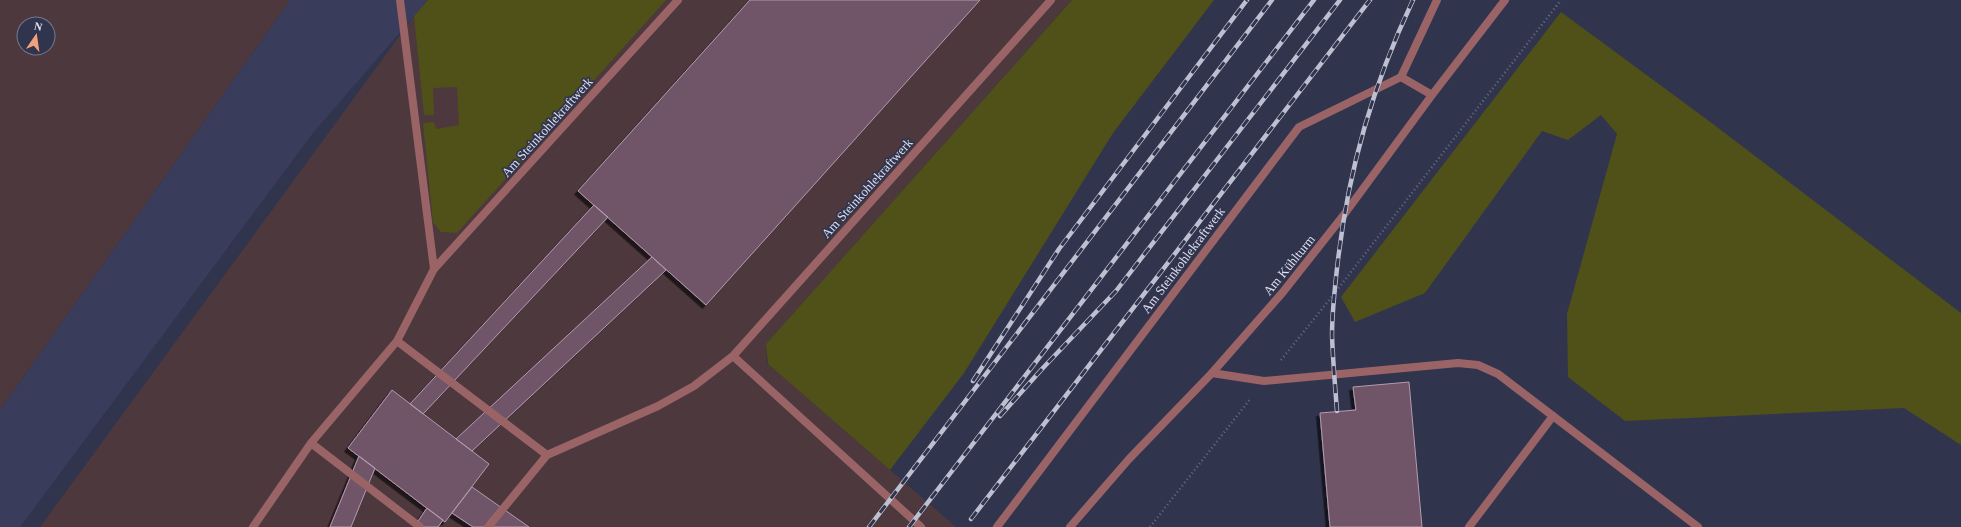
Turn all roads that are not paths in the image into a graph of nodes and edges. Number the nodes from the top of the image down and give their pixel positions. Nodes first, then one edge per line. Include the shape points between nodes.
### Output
1 (400, 0) edge
2 (678, 0) edge
3 (1051, 0) edge
4 (1437, 0) edge
5 (1505, 0) edge
6 (1401, 77) junction
7 (1432, 95) junction
8 (434, 269) junction
9 (397, 341) junction
10 (733, 356) junction
11 (1212, 373) junction
12 (1553, 416) junction
13 (311, 443) junction
14 (547, 455) junction
15 (253, 527) edge
16 (420, 527) edge
17 (488, 527) edge
18 (921, 527) edge
19 (997, 527) edge
20 (1070, 527) edge
21 (1469, 527) edge
22 (1698, 527) edge

1 - 8 street
2 - 8 street, Am Steinkohlekraftwerk
3 - 10 street, Am Steinkohlekraftwerk
4 - 6 street
5 - 7 street, Am Kühlturm
6 - 7 street
6 - 19 street, Am Steinkohlekraftwerk via 1298,127
7 - 11 street, Am Kühlturm via 1344,216 1283,292
8 - 9 street, Am Steinkohlekraftwerk
9 - 13 street, Am Steinkohlekraftwerk
9 - 14 street
10 - 14 street, Am Steinkohlekraftwerk via 694,386 658,406
10 - 18 street
11 - 12 street via 1264,381 1458,363 1478,365 1498,374
11 - 20 street, Am Kühlturm via 1129,459
12 - 21 street
12 - 22 street
13 - 15 street, Am Steinkohlekraftwerk
13 - 16 street
14 - 17 street, Am Steinkohlekraftwerk

